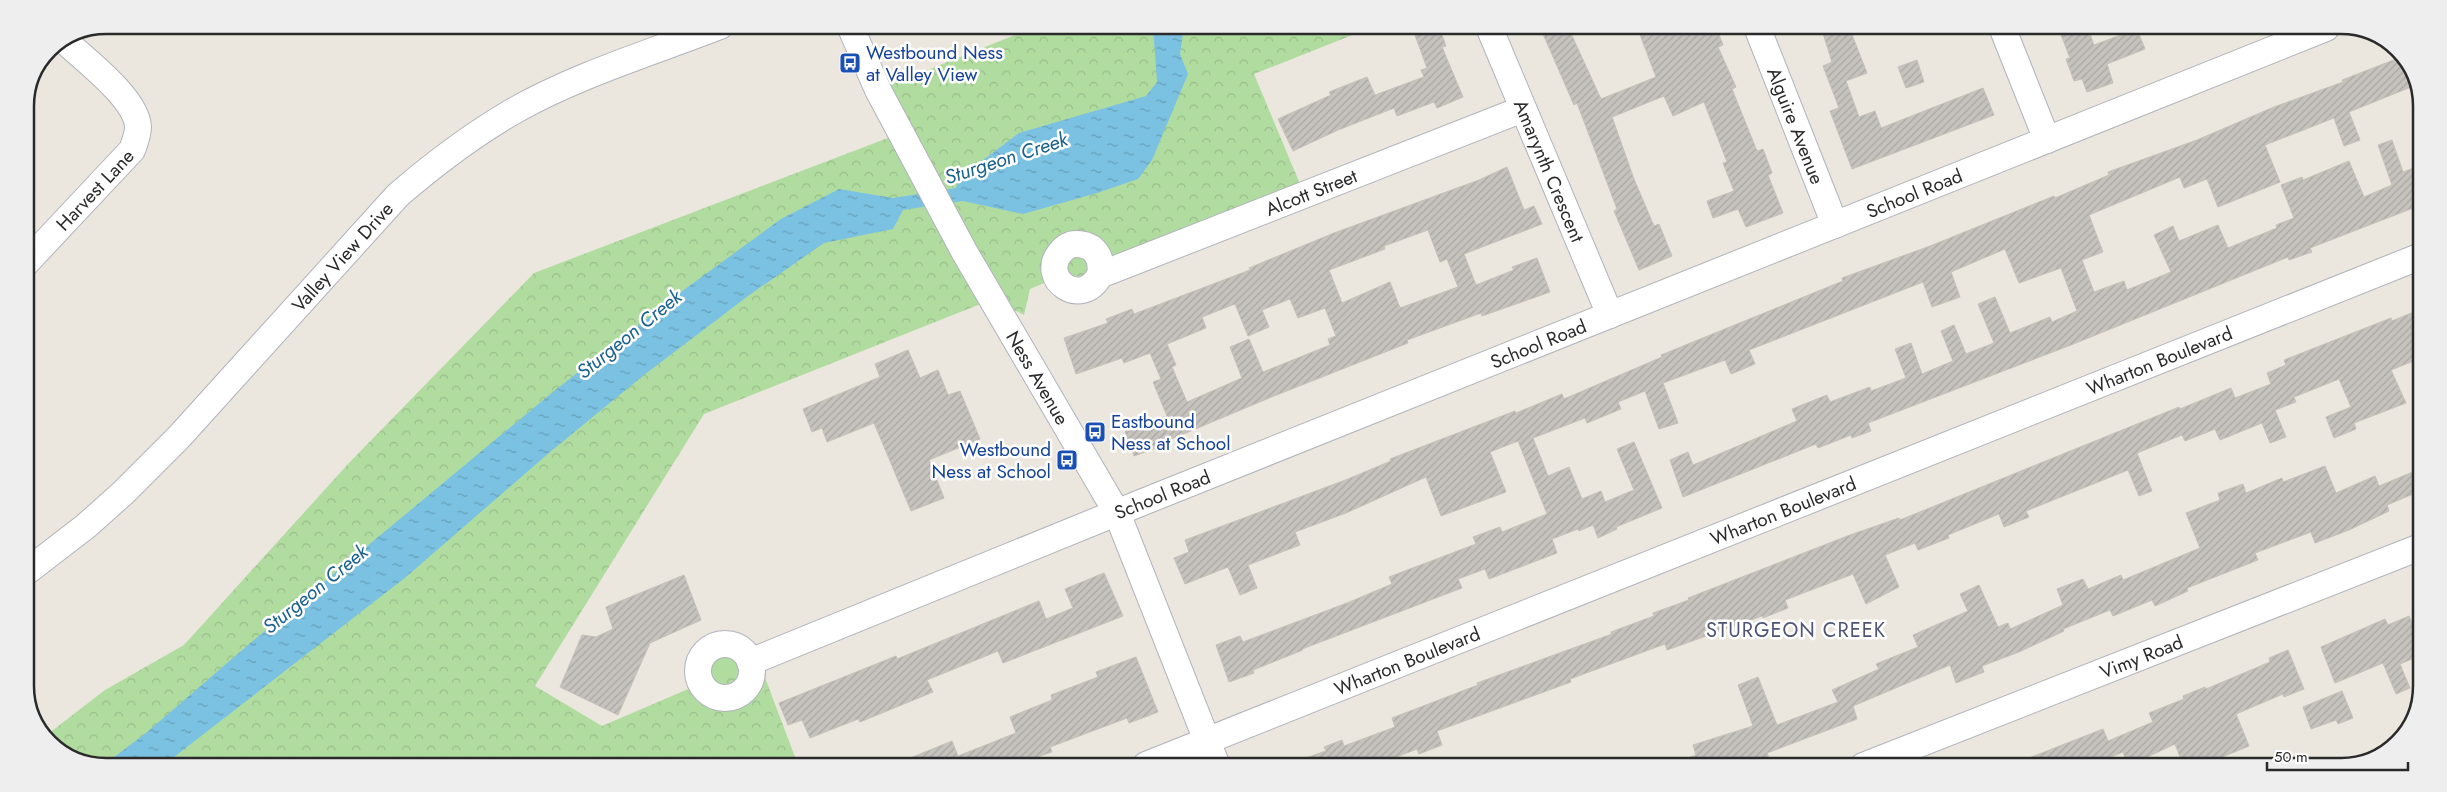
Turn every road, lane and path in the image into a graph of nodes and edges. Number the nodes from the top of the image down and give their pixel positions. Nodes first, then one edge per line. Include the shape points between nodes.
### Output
1 (700, 34) edge
2 (854, 34) edge
3 (1492, 34) edge
4 (1760, 34) edge
5 (2005, 34) edge
6 (2305, 34) edge
7 (69, 44) edge
8 (1524, 109) junction
9 (2047, 140) junction
10 (1835, 225) junction
11 (34, 254) edge
12 (2413, 259) edge
13 (1100, 275) dead end
14 (1610, 315) junction
15 (1117, 512) junction
16 (2413, 551) edge
17 (34, 566) edge
18 (750, 662) dead end
19 (1207, 741) junction
20 (1166, 758) edge
21 (1214, 758) edge
22 (1883, 758) edge

1 - 17 street, Valley View Drive via 574,83 513,111 463,142 426,171 398,195 165,451 86,526
2 - 15 street, Ness Avenue via 878,90 965,253
3 - 8 street, Amarynth Crescent
4 - 10 street, Alguire Avenue
5 - 9 street
6 - 9 street, School Road
7 - 11 street, Harvest Lane via 132,108 138,125 137,136 132,150
8 - 13 street, Alcott Street
8 - 14 street, Amarynth Crescent
9 - 10 street, School Road
10 - 14 street, School Road
12 - 19 street, Wharton Boulevard
14 - 15 street, School Road
15 - 18 street, School Road
15 - 19 street, Ness Avenue
16 - 22 street, Vimy Road
19 - 20 street, Wharton Boulevard
19 - 21 street, Ness Avenue

